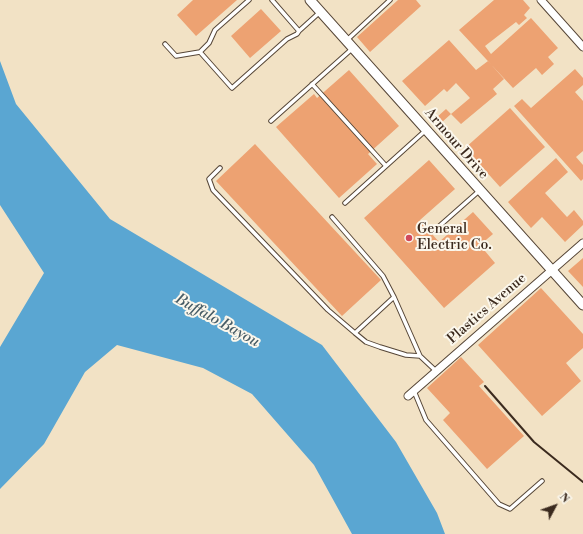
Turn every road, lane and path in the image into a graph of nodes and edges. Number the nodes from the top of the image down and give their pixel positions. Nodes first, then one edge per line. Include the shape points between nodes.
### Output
1 (249, 0) edge
2 (272, 0) edge
3 (310, 0) edge
4 (390, 0) edge
5 (541, 0) edge
6 (320, 12) junction
7 (299, 31) junction
8 (346, 41) junction
9 (165, 44) dead end
10 (583, 47) edge
11 (352, 48) junction
12 (200, 52) junction
13 (312, 84) junction
14 (271, 121) dead end
15 (426, 130) junction
16 (386, 166) junction
17 (220, 168) dead end
18 (479, 191) junction
19 (345, 203) dead end
20 (332, 217) dead end
21 (436, 229) dead end
22 (583, 243) edge
23 (552, 270) junction
24 (394, 297) junction
25 (583, 305) edge
26 (355, 333) junction
27 (420, 356) junction
28 (436, 371) junction
29 (414, 390) junction
30 (408, 396) dead end
31 (542, 481) dead end

1 - 12 lane via 216,30
2 - 7 lane
3 - 6 street, Armour Drive
4 - 8 lane
5 - 10 street
6 - 7 lane
6 - 8 street, Armour Drive
7 - 12 lane via 232,88
8 - 11 street, Armour Drive
9 - 12 lane via 176,56
11 - 13 lane
11 - 15 street, Armour Drive
13 - 14 lane
13 - 16 lane
15 - 16 lane
15 - 18 street, Armour Drive
16 - 19 lane
17 - 26 lane via 209,179 213,190 328,310
18 - 21 lane
18 - 23 street, Armour Drive
20 - 24 lane via 383,276
22 - 23 street, Plastics Avenue
23 - 25 street, Armour Drive
23 - 28 street, Plastics Avenue
24 - 26 lane
24 - 27 lane
26 - 27 lane via 373,345 406,355
27 - 28 lane
28 - 29 street, Plastics Avenue
29 - 30 street, Plastics Avenue
29 - 31 lane via 426,420 499,504 510,509

